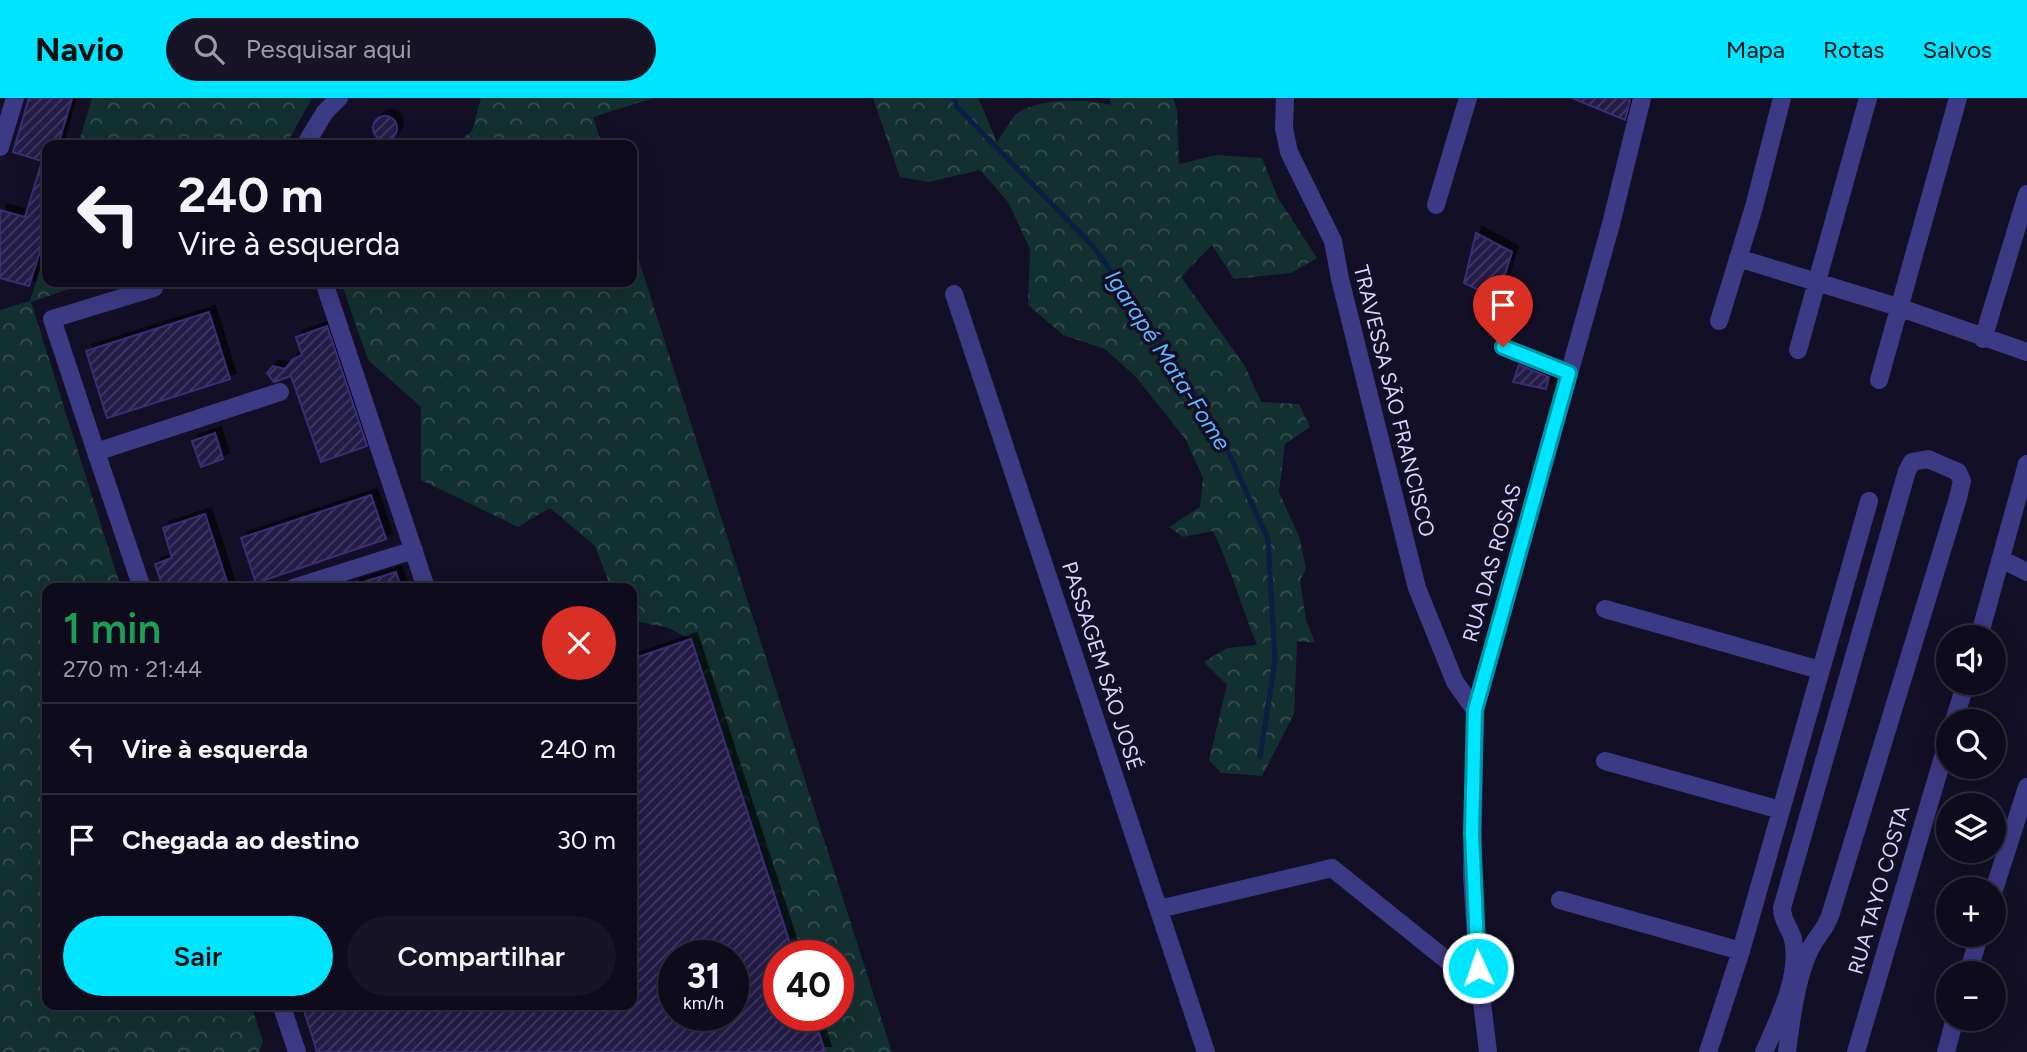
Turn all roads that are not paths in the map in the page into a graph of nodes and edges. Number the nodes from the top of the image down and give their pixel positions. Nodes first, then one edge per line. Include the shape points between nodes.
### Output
1 (15, 98) edge
2 (339, 98) edge
3 (1284, 98) edge
4 (1468, 98) edge
5 (1642, 98) edge
6 (1782, 98) edge
7 (1868, 98) edge
8 (1958, 98) edge
9 (308, 140) edge
10 (0, 147) edge
11 (2027, 194) edge
12 (1436, 205) dead end
13 (1738, 258) junction
14 (1818, 284) junction
15 (326, 287) edge
16 (154, 288) dead end
17 (954, 294) dead end
18 (1898, 307) junction
19 (1718, 321) dead end
20 (1983, 339) junction
21 (1503, 347) dead end
22 (1798, 350) dead end
23 (2027, 352) edge
24 (1569, 373) junction
25 (1880, 380) dead end
26 (280, 392) dead end
27 (96, 452) junction
28 (2027, 464) edge
29 (1869, 501) dead end
30 (414, 550) junction
31 (2003, 560) junction
32 (2027, 572) edge
33 (140, 583) edge
34 (309, 583) edge
35 (424, 583) edge
36 (1605, 609) dead end
37 (1983, 625) edge
38 (1820, 670) junction
39 (1475, 710) junction
40 (1605, 761) dead end
41 (1936, 779) edge
42 (2027, 787) edge
43 (1781, 810) junction
44 (1998, 877) edge
45 (1560, 900) dead end
46 (1159, 908) junction
47 (1793, 938) junction
48 (1813, 944) junction
49 (1741, 951) junction
50 (1480, 987) junction
51 (283, 1010) edge
52 (1952, 1031) edge
53 (298, 1052) edge
54 (1206, 1052) edge
55 (1488, 1052) edge
56 (1708, 1052) edge
57 (1764, 1052) edge
58 (1787, 1052) edge
59 (1856, 1052) edge
60 (1946, 1052) edge

1 - 10 street
2 - 9 street
3 - 39 street, TRAVESSA SÃO FRANCISCO via 1289,152 1333,241 1416,588 1444,657
4 - 12 street
5 - 24 street, RUA DAS ROSAS
6 - 13 street
7 - 14 street
8 - 18 street
11 - 20 street
13 - 14 street
13 - 19 street
14 - 18 street
14 - 22 street
15 - 30 street
16 - 27 street via 52,319
17 - 46 street, PASSAGEM SÃO JOSÉ
18 - 20 street
18 - 25 street
20 - 23 street
21 - 24 street
24 - 39 street, RUA DAS ROSAS
26 - 27 street
27 - 33 street
28 - 31 street
29 - 38 street
30 - 34 street
30 - 35 street
31 - 32 street
31 - 37 street
36 - 38 street
38 - 43 street
39 - 50 street, RUA DAS ROSAS via 1472,876
40 - 43 street
41 - 59 street, RUA TAYO COSTA
42 - 44 street
43 - 49 street
45 - 49 street
46 - 50 street via 1332,868
46 - 54 street, PASSAGEM SÃO JOSÉ
47 - 48 street
47 - 48 street via 1782,908 1907,471 1912,462 1928,459 1958,472 1960,490 1830,915
47 - 57 street via 1791,974
48 - 58 street via 1791,1017
49 - 56 street
50 - 55 street, RUA DAS ROSAS
51 - 53 street
52 - 60 street

